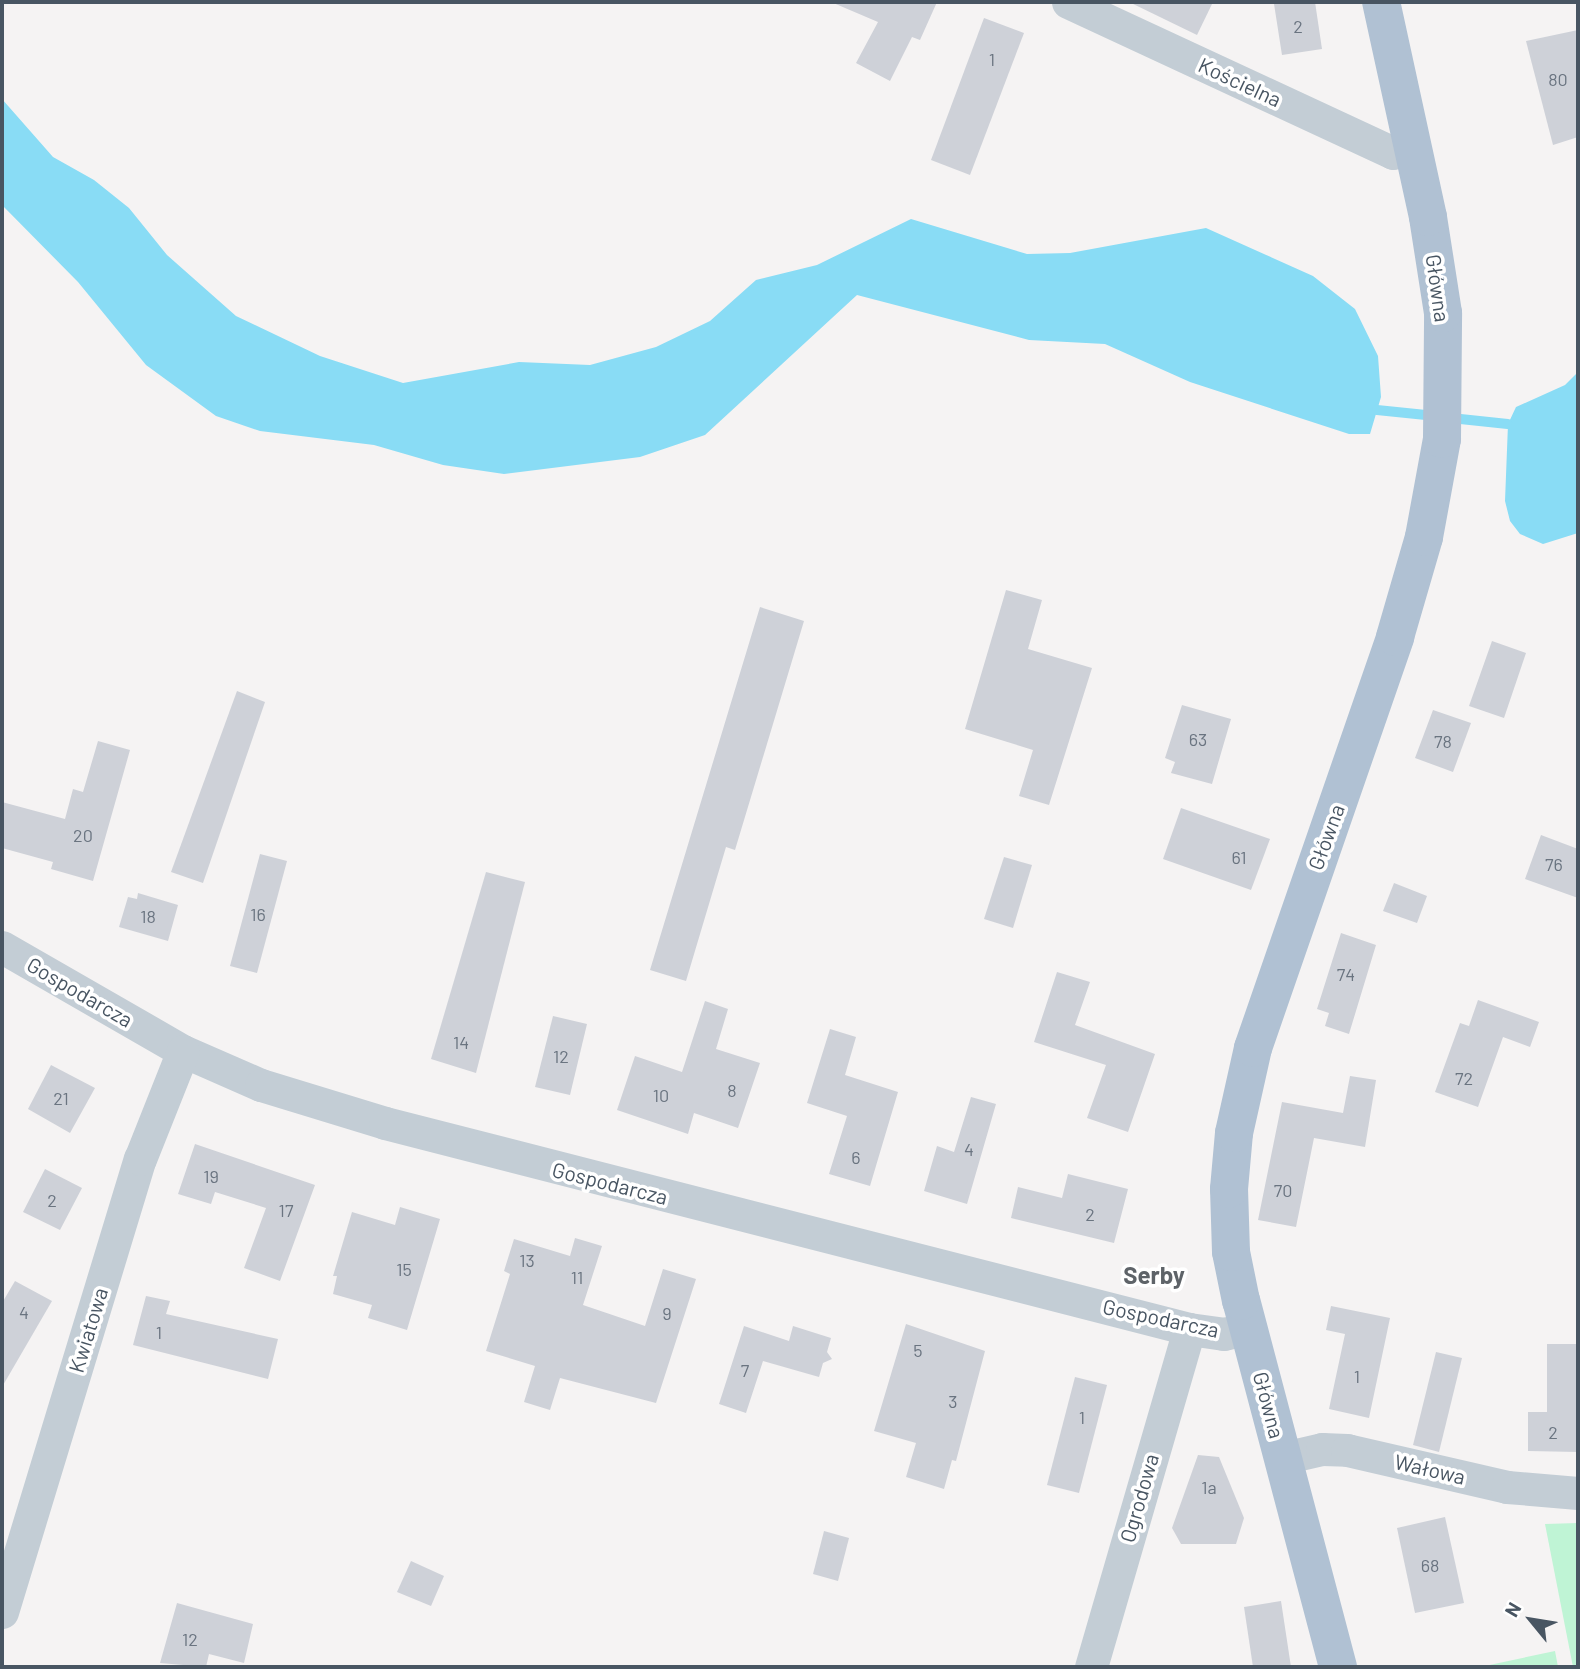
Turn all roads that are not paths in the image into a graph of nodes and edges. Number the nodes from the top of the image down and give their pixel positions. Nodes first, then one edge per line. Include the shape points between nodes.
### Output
1 (1068, 2) edge
2 (1381, 2) edge
3 (1413, 147) junction
4 (2, 947) edge
5 (183, 1051) junction
6 (1248, 1328) junction
7 (1189, 1329) junction
8 (1283, 1458) junction
9 (1578, 1493) edge
10 (2, 1612) edge
11 (1091, 1667) edge
12 (1338, 1667) edge

1 - 3 street, Kościelna via 1393,153
2 - 3 main road, Główna
3 - 6 main road, Główna via 1443,313 1446,396 1442,439 1410,586 1287,944 1241,1098 1228,1210 1234,1268
4 - 5 street, Gospodarcza
5 - 7 street, Gospodarcza via 261,1085 385,1123
5 - 10 street, Kwiatowa via 141,1159
6 - 7 street, Gospodarcza via 1224,1334
6 - 8 main road, Główna
7 - 11 street, Ogrodowa
8 - 9 street, Wałowa via 1322,1449 1347,1450 1507,1487
8 - 12 main road, Główna

